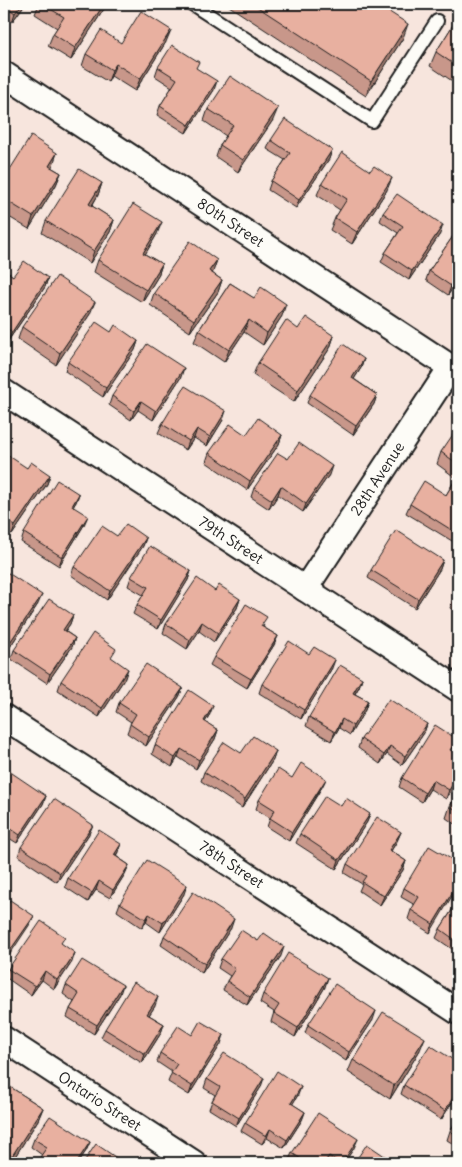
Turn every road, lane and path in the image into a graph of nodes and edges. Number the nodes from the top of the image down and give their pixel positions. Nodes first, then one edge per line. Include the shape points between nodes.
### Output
1 (192, 4) edge
2 (436, 21) dead end
3 (4, 74) edge
4 (455, 370) edge
5 (4, 392) edge
6 (305, 589) junction
7 (458, 690) edge
8 (4, 717) edge
9 (458, 1012) edge
10 (4, 1039) edge
11 (194, 1163) edge

1 - 2 lane via 372,121
3 - 4 street, 80th Street
4 - 6 street, 28th Avenue
5 - 6 street, 79th Street
6 - 7 street, 79th Street
8 - 9 street, 78th Street
10 - 11 street, Ontario Street

